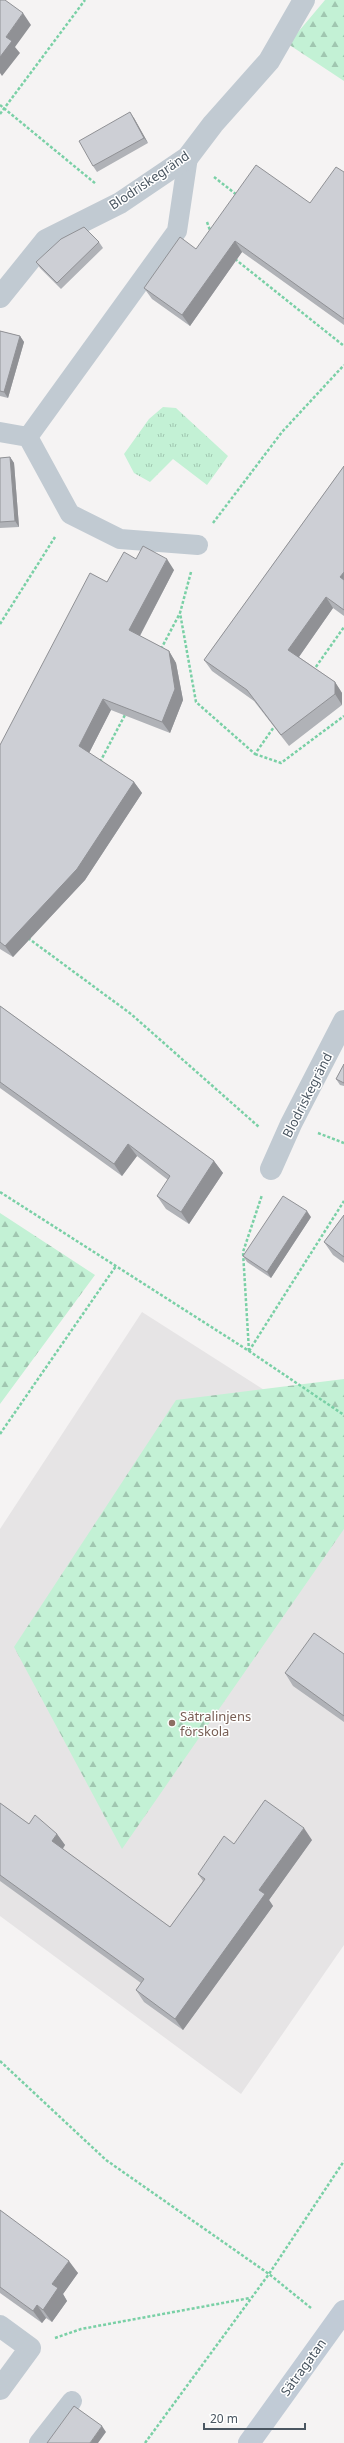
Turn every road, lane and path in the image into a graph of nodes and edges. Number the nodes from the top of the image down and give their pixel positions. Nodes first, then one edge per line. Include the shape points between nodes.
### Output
1 (86, 0) edge
2 (304, 0) edge
3 (0, 105) edge
4 (5, 108) junction
5 (0, 114) edge
6 (188, 157) junction
7 (238, 196) edge
8 (120, 203) junction
9 (207, 220) dead end
10 (211, 235) edge
11 (232, 257) edge
12 (0, 297) edge
13 (344, 346) edge
14 (344, 365) edge
15 (0, 432) edge
16 (28, 437) junction
17 (70, 514) junction
18 (198, 544) junction
19 (180, 613) junction
20 (0, 624) edge
21 (344, 627) edge
22 (158, 654) edge
23 (308, 678) edge
24 (128, 710) edge
25 (344, 716) edge
26 (277, 722) edge
27 (255, 754) junction
28 (97, 766) edge
29 (23, 935) edge
30 (344, 1021) edge
31 (291, 1124) junction
32 (271, 1169) joint
33 (0, 1192) edge
34 (344, 1201) edge
35 (116, 1266) junction
36 (249, 1351) junction
37 (344, 1415) edge
38 (0, 1434) edge
39 (0, 2061) edge
40 (344, 2161) edge
41 (269, 2274) junction
42 (250, 2298) junction
43 (313, 2309) dead end
44 (344, 2311) edge
45 (0, 2326) edge
46 (30, 2348) junction
47 (0, 2389) edge
48 (72, 2401) dead end
49 (39, 2443) edge
50 (145, 2443) edge
51 (249, 2443) edge

1 - 4 path
2 - 6 street, Blodriskegränd via 269,61 213,124
3 - 4 path
4 - 5 path
4 - 8 path
6 - 7 path
6 - 8 street, Blodriskegränd
6 - 16 lane via 177,231
8 - 12 street, Blodriskegränd via 46,240
9 - 10 path
11 - 13 path
14 - 18 path via 282,432
15 - 16 lane
16 - 17 lane
17 - 18 lane via 120,539
17 - 20 path
18 - 19 path
19 - 22 path
19 - 27 path via 196,702
21 - 23 path
24 - 28 path
25 - 27 path via 281,763
26 - 27 path
29 - 31 path via 131,1014 258,1127
30 - 31 street, Blodriskegränd
31 - 32 street, Blodriskegränd
32 - 36 path via 242,1252
33 - 35 path
34 - 36 path
35 - 36 path
35 - 38 path
36 - 37 path
39 - 41 path via 106,2160
40 - 41 path
41 - 42 path
41 - 43 path
42 - 46 path via 81,2329
42 - 50 path
44 - 51 street, Sätragatan
45 - 46 street
46 - 47 street
48 - 49 lane

